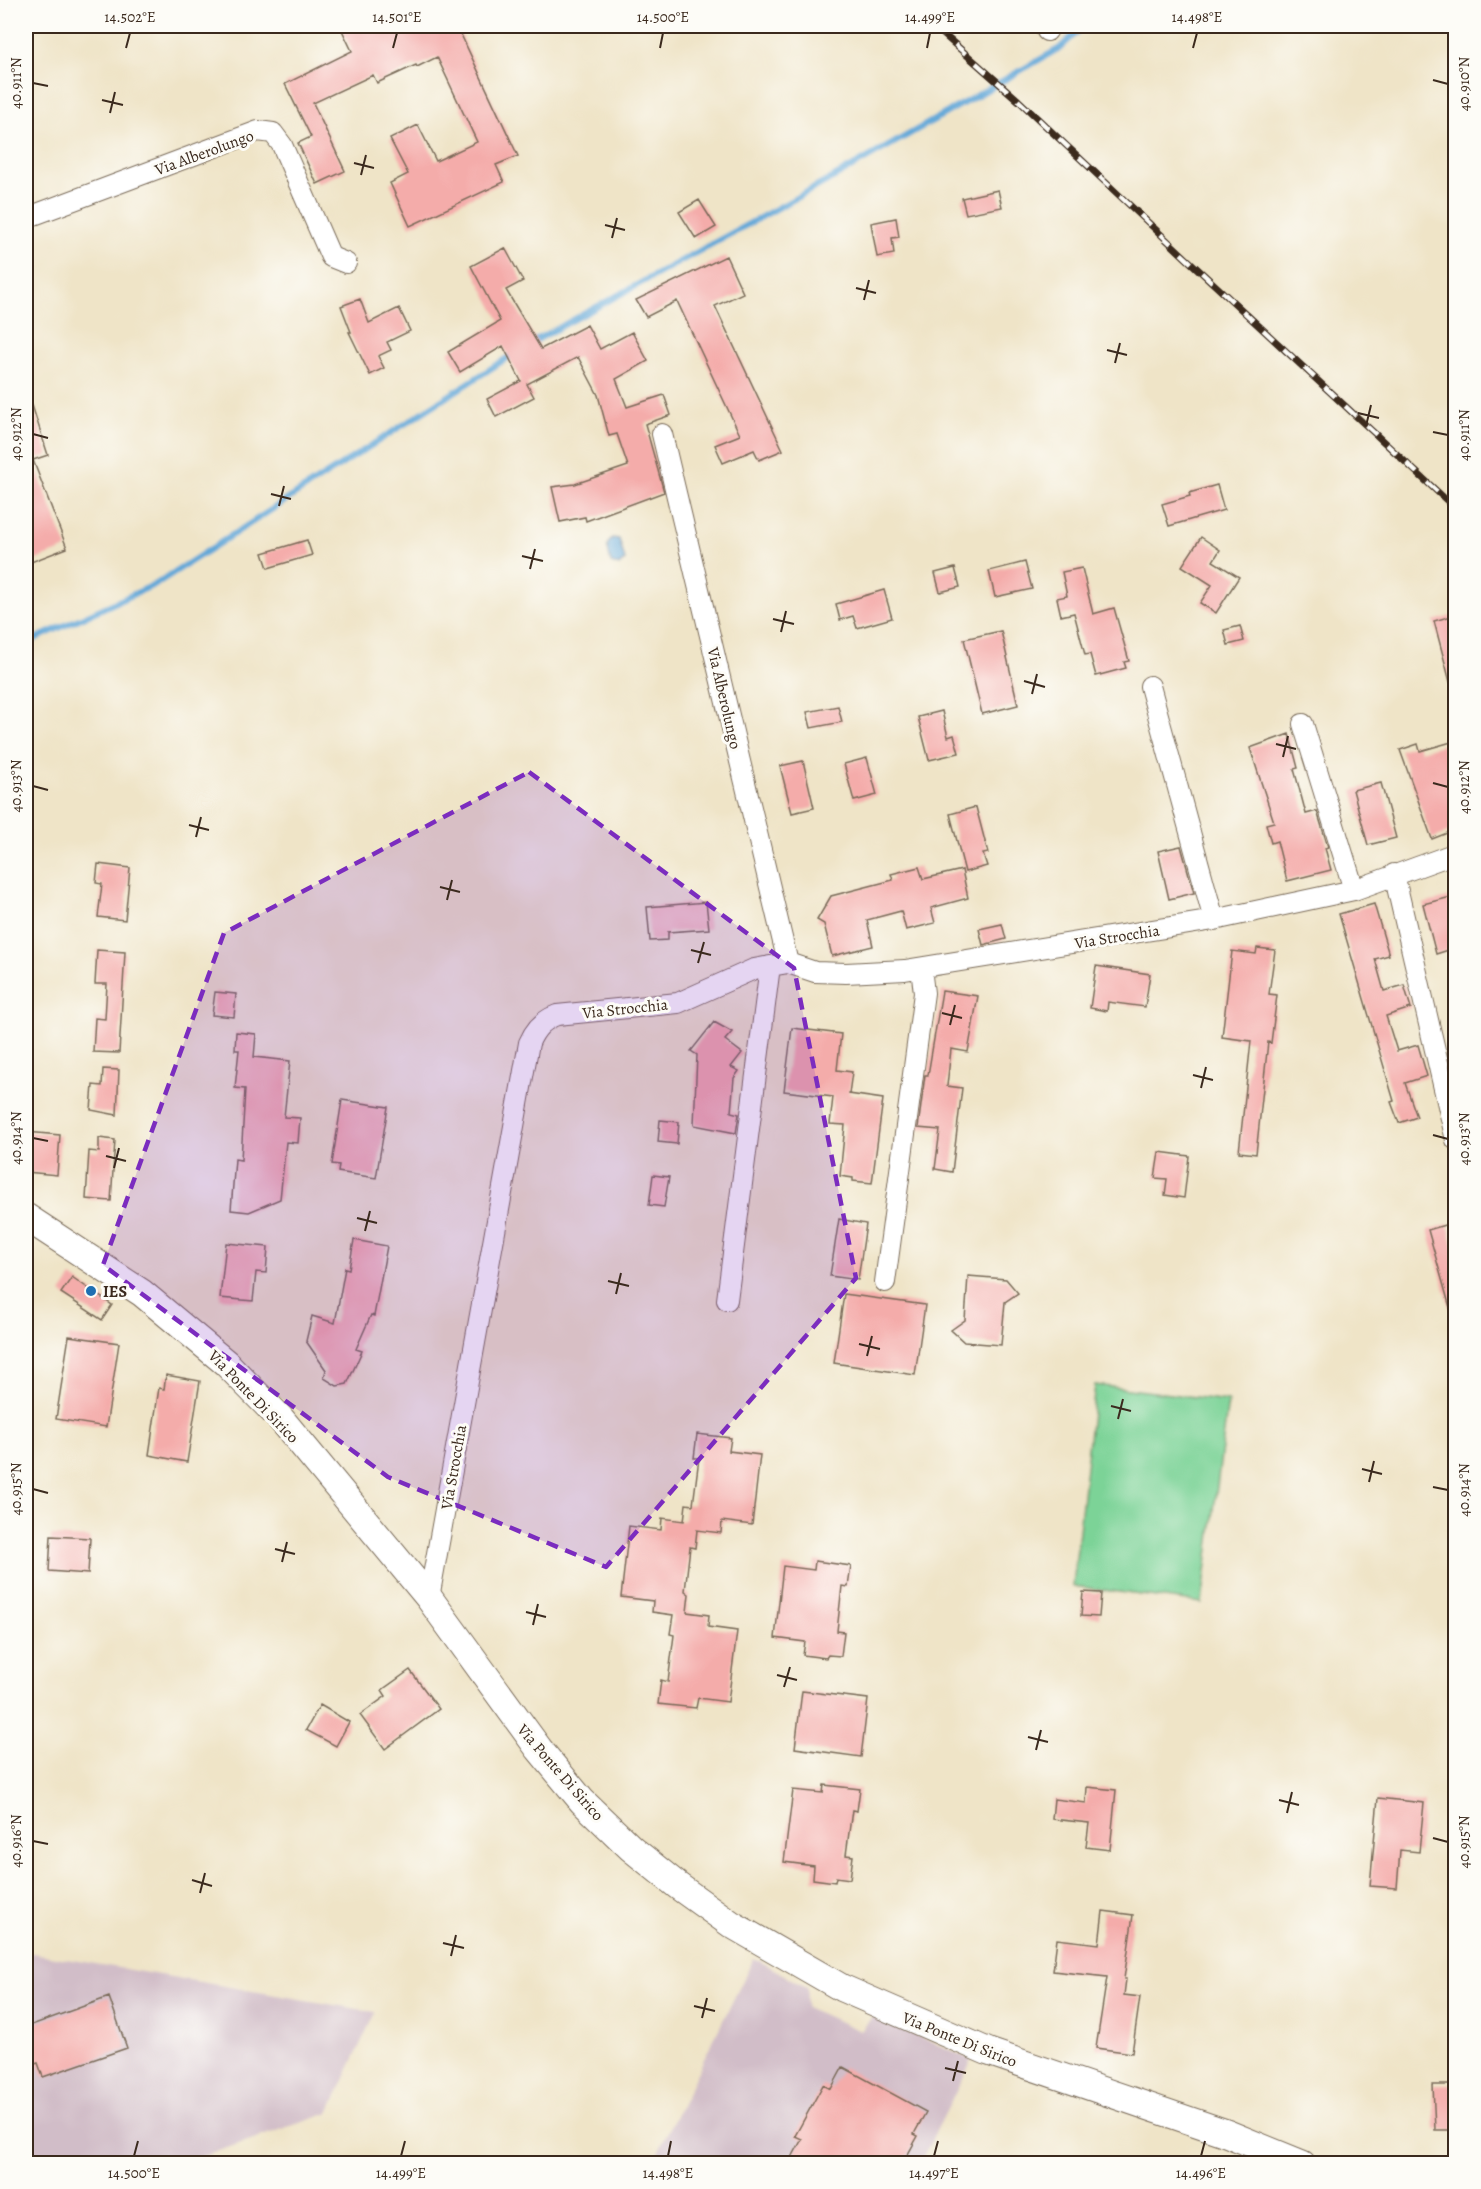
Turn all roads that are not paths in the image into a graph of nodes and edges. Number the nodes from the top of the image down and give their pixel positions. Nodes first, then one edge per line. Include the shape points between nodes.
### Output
1 (26, 218) edge
2 (346, 263) dead end
3 (662, 434) dead end
4 (1150, 686) dead end
5 (1303, 724) dead end
6 (1455, 853) edge
7 (1394, 874) junction
8 (1354, 890) junction
9 (1214, 920) junction
10 (779, 964) junction
11 (921, 968) junction
12 (1455, 1140) edge
13 (26, 1217) edge
14 (885, 1282) dead end
15 (728, 1300) dead end
16 (429, 1598) junction
17 (1302, 2163) edge

1 - 2 street, Via Alberolungo via 258,131 273,133 282,145 331,257
3 - 10 street, Via Alberolungo
4 - 9 street
5 - 8 street
6 - 7 street, Via Strocchia
7 - 8 street, Via Strocchia
7 - 12 street
8 - 9 street, Via Strocchia
9 - 11 street, Via Strocchia
10 - 11 street, Via Strocchia via 815,972 846,973
10 - 15 street
10 - 16 street, Via Strocchia via 754,969 678,1003 557,1015 543,1022 529,1042
11 - 14 street via 924,993
13 - 16 street, Via Ponte Di Sirico via 142,1293 226,1364 280,1419
16 - 17 street, Via Ponte Di Sirico via 539,1749 582,1801 631,1848 731,1924 842,1988 989,2052

